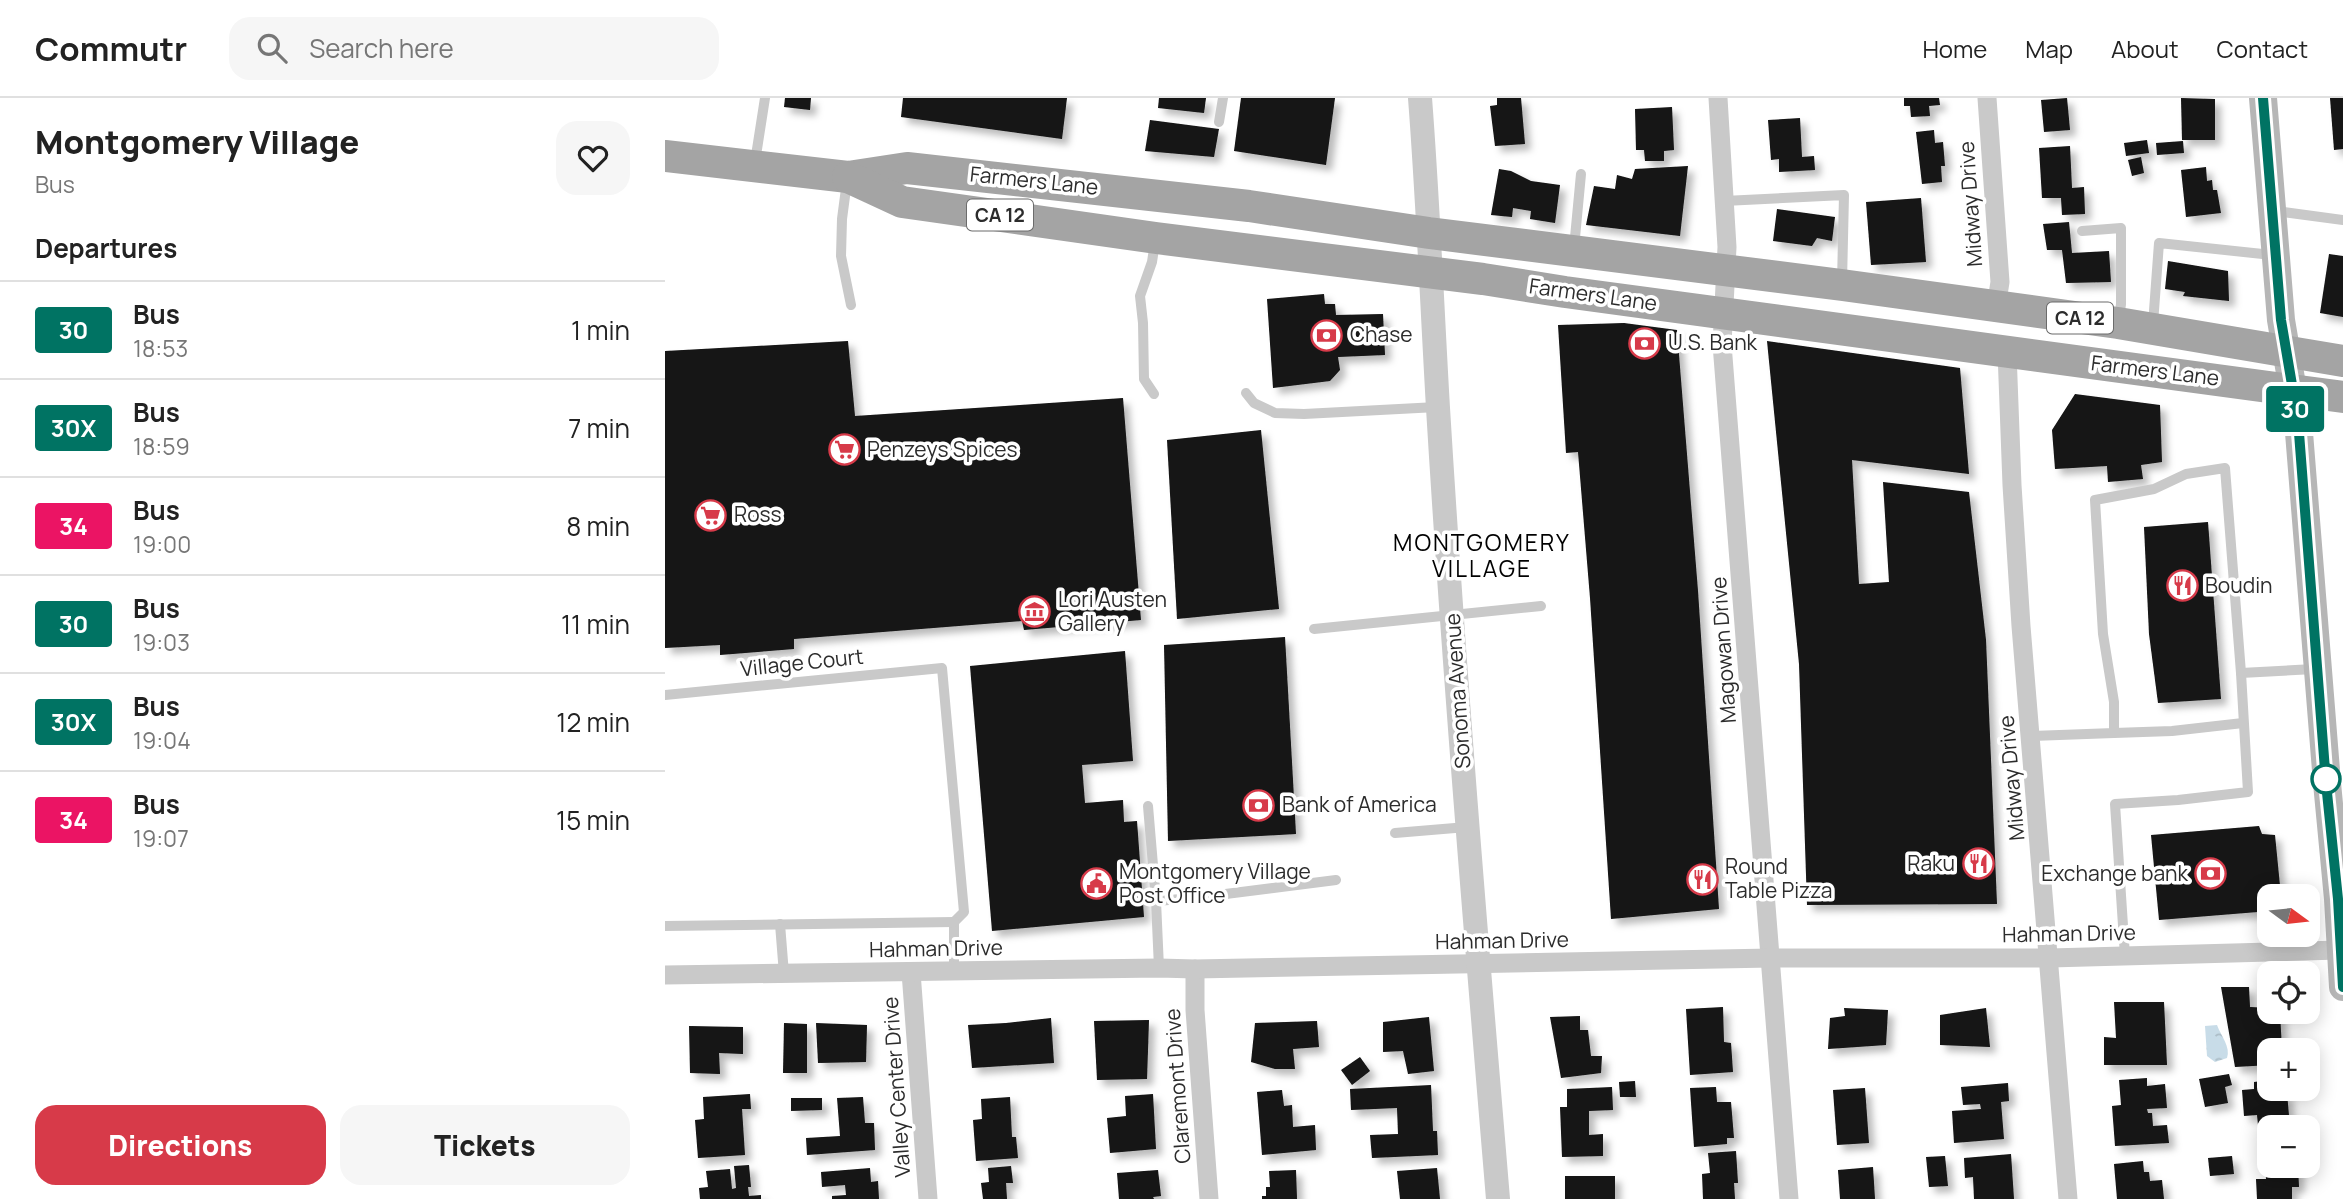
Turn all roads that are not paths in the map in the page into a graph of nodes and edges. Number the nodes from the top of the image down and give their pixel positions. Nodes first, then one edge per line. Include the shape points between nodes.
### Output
1 (765, 98) edge
2 (1223, 98) edge
3 (1420, 98) edge
4 (1718, 98) edge
5 (1987, 98) edge
6 (2263, 98) edge
7 (1219, 122) dead end
8 (665, 156) edge
9 (754, 166) junction
10 (1581, 174) dead end
11 (848, 177) junction
12 (1724, 201) junction
13 (2272, 210) junction
14 (2343, 220) edge
15 (2082, 231) dead end
16 (1429, 233) junction
17 (1156, 238) junction
18 (1574, 252) junction
19 (2276, 255) junction
20 (1725, 270) junction
21 (1431, 273) junction
22 (1842, 285) junction
23 (851, 305) dead end
24 (1996, 307) junction
25 (1723, 312) junction
26 (2118, 323) junction
27 (2152, 328) junction
28 (2285, 351) junction
29 (2007, 352) junction
30 (2343, 361) edge
31 (2292, 390) junction
32 (1246, 393) dead end
33 (1154, 394) dead end
34 (2343, 397) edge
35 (1438, 407) junction
36 (1541, 606) dead end
37 (1453, 615) junction
38 (1314, 629) dead end
39 (2318, 669) junction
40 (2241, 673) junction
41 (665, 695) edge
42 (2243, 723) junction
43 (2114, 733) junction
44 (2031, 736) junction
45 (1148, 806) dead end
46 (1467, 827) junction
47 (1395, 833) dead end
48 (2339, 863) edge
49 (1336, 880) dead end
50 (1156, 901) junction
51 (954, 922) junction
52 (780, 924) junction
53 (665, 926) edge
54 (2340, 950) junction
55 (2125, 956) junction
56 (1771, 958) junction
57 (2050, 958) junction
58 (1479, 963) junction
59 (1159, 968) junction
60 (1195, 969) junction
61 (911, 972) junction
62 (954, 972) junction
63 (665, 975) edge
64 (784, 975) junction
65 (2343, 987) edge
66 (928, 1199) edge
67 (1209, 1199) edge
68 (1498, 1199) edge
69 (1789, 1199) edge
70 (2068, 1199) edge

1 - 9 lane
2 - 7 lane
3 - 16 street, Sonoma Avenue
4 - 12 street, Magowan Drive
5 - 24 street, Midway Drive via 2000,282
6 - 13 main road
8 - 9 main road, Farmers Lane / CA 12
9 - 11 main road, Farmers Lane / CA 12
10 - 18 lane
11 - 16 main road, Farmers Lane / CA 12 via 907,168 1249,206
11 - 17 main road, Farmers Lane / CA 12 via 902,202
11 - 23 lane via 841,256
12 - 20 street, Magowan Drive
12 - 22 lane via 1843,195
13 - 14 lane
13 - 19 main road
15 - 26 lane via 2121,228
16 - 18 main road, Farmers Lane / CA 12
16 - 21 street, Sonoma Avenue
17 - 21 main road, Farmers Lane / CA 12
17 - 33 lane via 1140,296 1144,379
18 - 20 main road, Farmers Lane / CA 12
19 - 27 lane via 2159,243
19 - 28 main road
20 - 22 main road, Farmers Lane / CA 12
20 - 25 street, Magowan Drive
21 - 25 main road, Farmers Lane / CA 12
21 - 35 street, Sonoma Avenue
22 - 24 main road, Farmers Lane / CA 12
24 - 26 main road, Farmers Lane / CA 12
25 - 29 main road, Farmers Lane / CA 12
25 - 56 street, Magowan Drive
26 - 27 main road, Farmers Lane / CA 12
27 - 28 main road, Farmers Lane / CA 12
28 - 30 main road, Farmers Lane / CA 12
28 - 31 main road
29 - 31 main road, Farmers Lane / CA 12
29 - 44 street, Midway Drive
31 - 34 main road, Farmers Lane / CA 12
31 - 39 main road
32 - 35 lane via 1254,404 1275,413
35 - 37 street, Sonoma Avenue
36 - 37 lane
37 - 38 lane
37 - 46 street, Sonoma Avenue
39 - 40 lane
39 - 48 main road
40 - 42 lane
40 - 43 lane via 2225,468 2095,500
41 - 51 lane, Village Court via 942,668 964,912
42 - 43 lane
42 - 55 lane via 2248,792 2115,804
43 - 44 lane
44 - 57 street, Midway Drive
45 - 50 lane
46 - 47 lane
46 - 58 street, Sonoma Avenue
48 - 54 main road
49 - 50 lane
50 - 59 lane
51 - 52 lane
51 - 62 lane
52 - 53 lane
52 - 64 lane
54 - 55 street, Hahman Drive
54 - 65 main road
55 - 57 street, Hahman Drive
56 - 57 street, Hahman Drive
56 - 58 street, Hahman Drive
56 - 69 street, Magowan Drive
57 - 70 street, Midway Drive
58 - 60 street, Hahman Drive
58 - 68 street, Sonoma Avenue
59 - 60 street, Hahman Drive
59 - 62 street, Hahman Drive
60 - 67 street, Claremont Drive
61 - 62 street, Hahman Drive
61 - 64 street, Hahman Drive
61 - 66 street, Valley Center Drive
63 - 64 street, Hahman Drive

